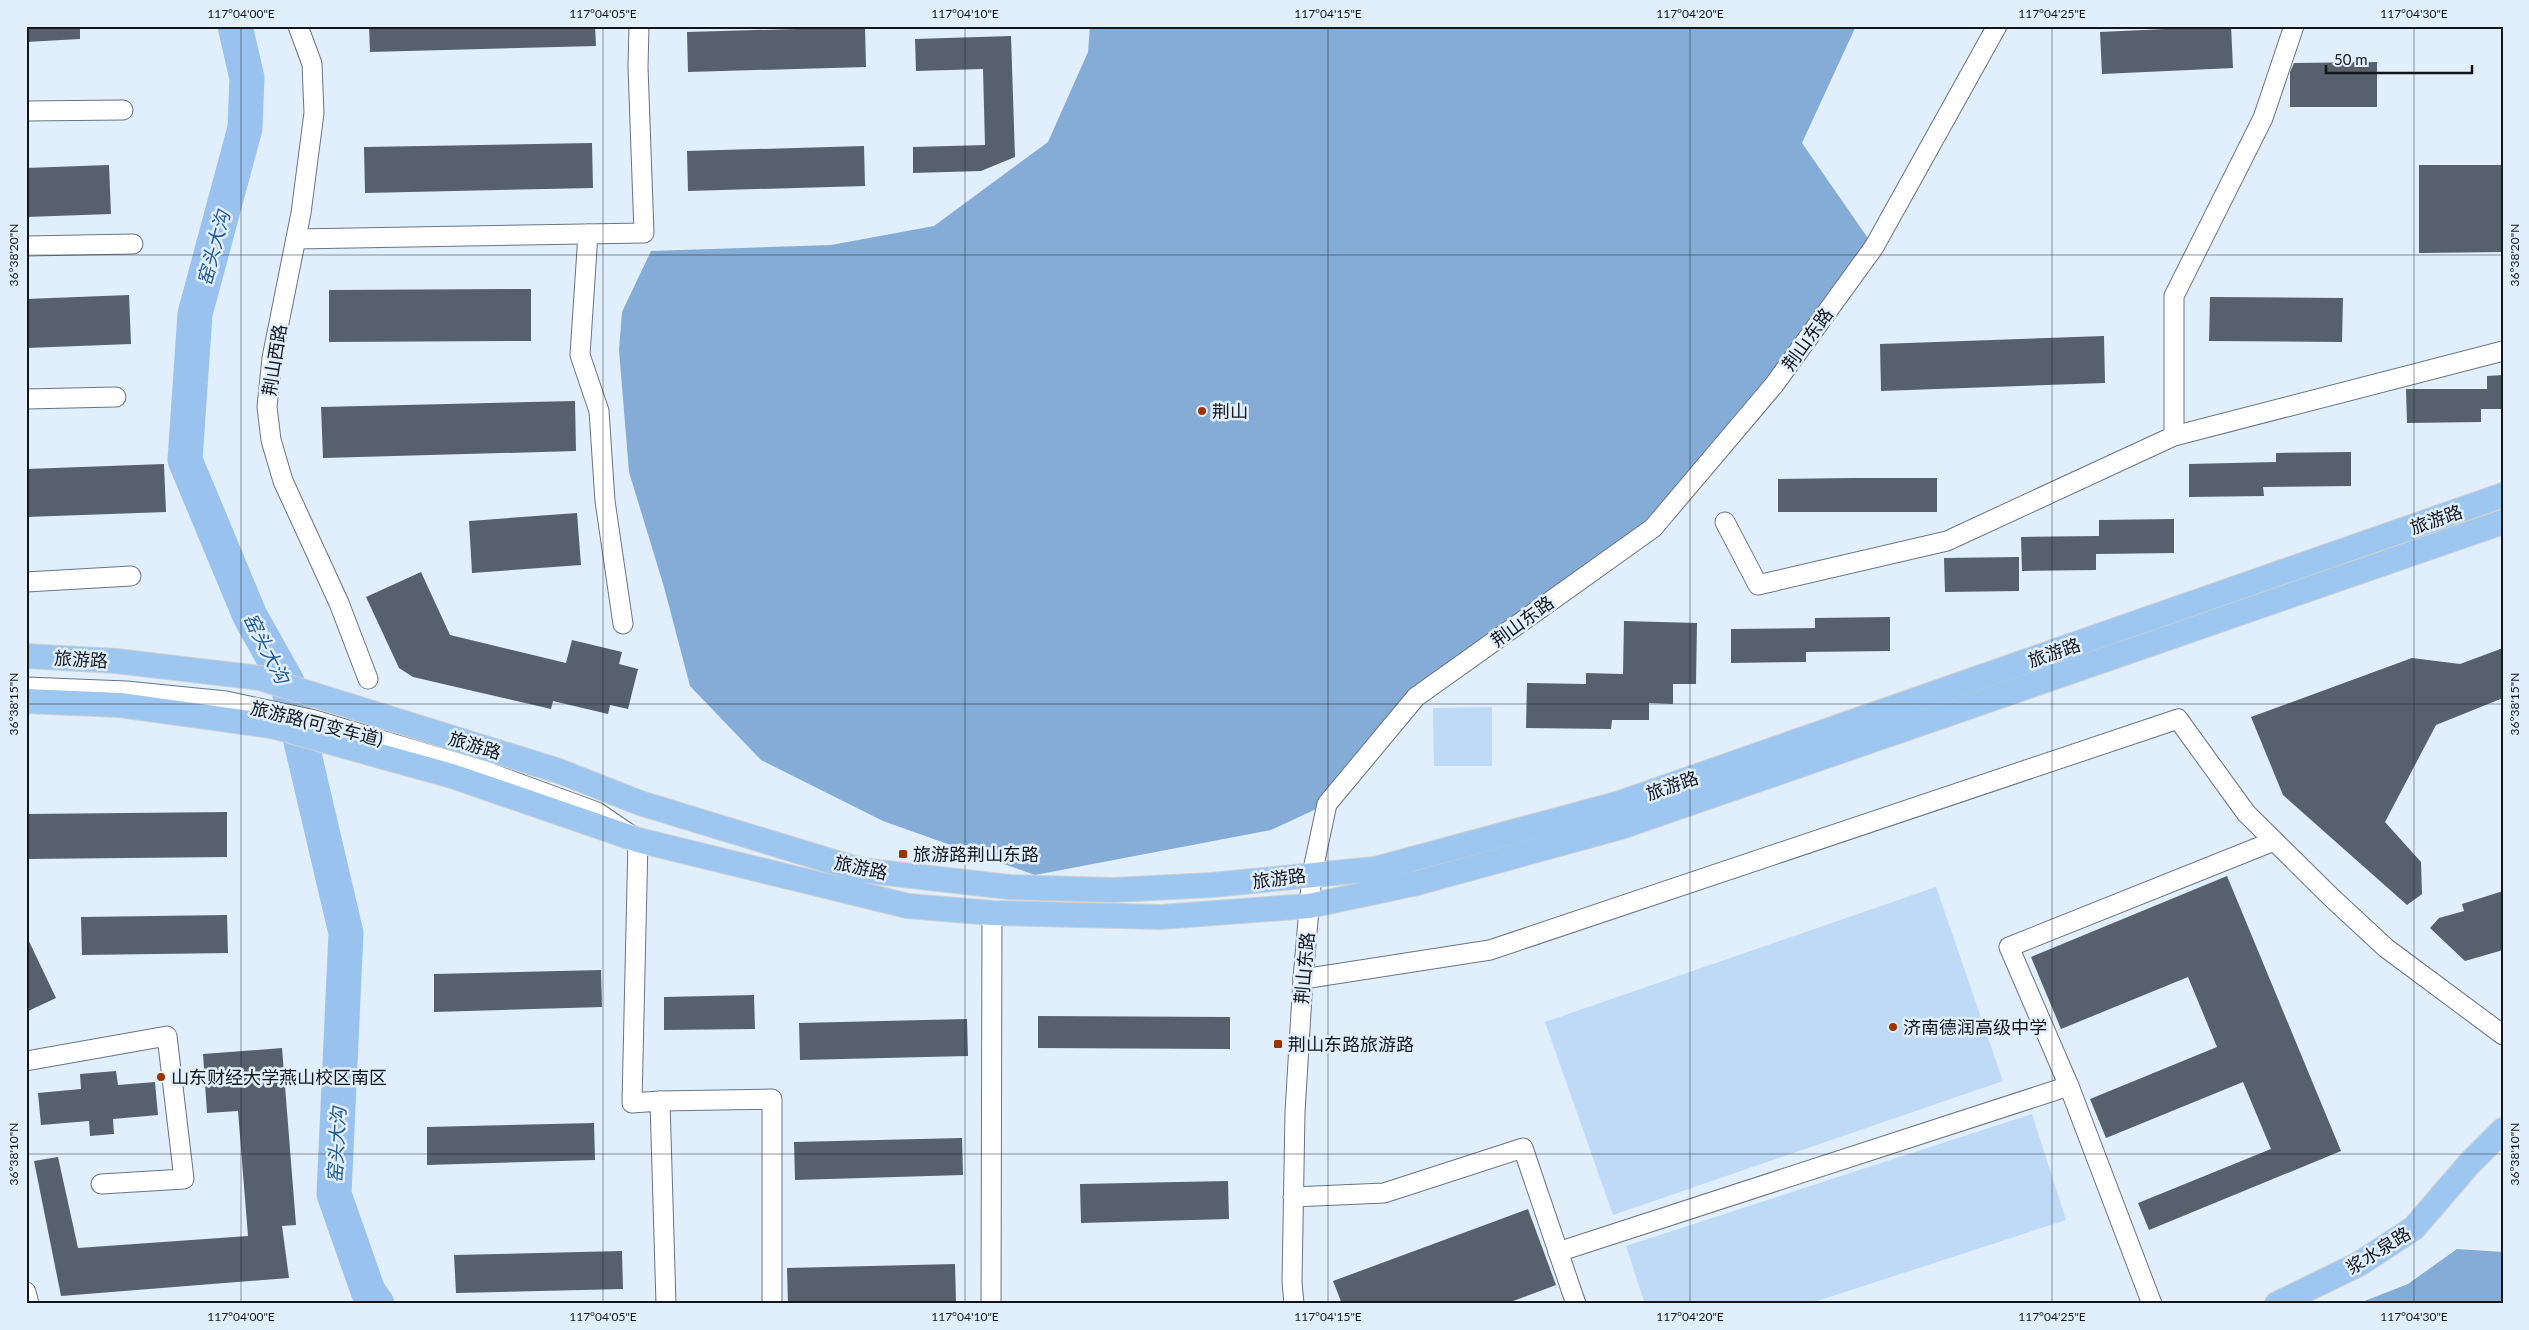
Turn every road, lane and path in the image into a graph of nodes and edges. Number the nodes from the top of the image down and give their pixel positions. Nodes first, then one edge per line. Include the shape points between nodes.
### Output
1 (298, 26) edge
2 (639, 26) edge
3 (1997, 26) edge
4 (2294, 26) edge
5 (123, 110) dead end
6 (26, 111) edge
7 (588, 234) junction
8 (296, 239) junction
9 (133, 244) dead end
10 (26, 246) edge
11 (2503, 351) edge
12 (116, 397) dead end
13 (26, 399) edge
14 (2174, 436) junction
15 (2503, 495) edge
16 (1725, 522) dead end
17 (2503, 522) edge
18 (131, 576) dead end
19 (26, 582) edge
20 (623, 624) dead end
21 (26, 656) edge
22 (368, 679) dead end
23 (26, 687) edge
24 (26, 701) edge
25 (640, 803) junction
26 (597, 812) junction
27 (638, 840) junction
28 (2274, 841) junction
29 (1312, 874) junction
30 (1309, 906) junction
31 (992, 913) junction
32 (1303, 979) junction
33 (2503, 1034) edge
34 (26, 1061) edge
35 (2069, 1086) junction
36 (660, 1101) junction
37 (2503, 1130) edge
38 (101, 1184) dead end
39 (1293, 1197) junction
40 (1558, 1252) junction
41 (26, 1292) edge
42 (29, 1304) edge
43 (666, 1304) edge
44 (772, 1304) edge
45 (991, 1304) edge
46 (1294, 1304) edge
47 (1576, 1304) edge
48 (2152, 1304) edge
49 (2278, 1304) edge

1 - 8 street, 荆山西路 via 312,64 314,113
2 - 7 street via 644,233
3 - 29 street, 荆山东路 via 1874,247 1774,384 1653,528 1416,697 1328,804
4 - 14 street via 2263,118 2174,296
5 - 6 street
7 - 8 street
7 - 20 street via 580,355 600,411 605,501
8 - 22 street, 荆山西路 via 272,358 267,407 271,440 283,481 339,603
9 - 10 street
11 - 14 street
12 - 13 street
14 - 16 street via 1946,541 1758,585
15 - 29 main road, 旅游路 via 1620,803 1375,869
17 - 30 main road, 旅游路 via 1621,827 1418,882
18 - 19 street
21 - 25 main road, 旅游路 via 116,661 260,678 559,771
23 - 26 street, 旅游路(可变车道) via 126,691 226,701 316,720 485,771
24 - 27 main road, 旅游路 via 120,705 272,726 452,776
25 - 26 street
25 - 29 main road, 旅游路 via 860,870 1009,887 1113,890 1212,885
26 - 27 street, 旅游路(可变车道)
27 - 31 main road, 旅游路 via 908,906
27 - 36 street via 632,1103
28 - 32 street via 2246,813 2178,719 1490,950
28 - 33 street via 2386,948
28 - 35 street via 2009,947
29 - 30 street, 荆山东路
30 - 31 main road, 旅游路 via 1151,918
30 - 32 street, 荆山东路
31 - 45 street
32 - 39 street, 荆山东路
34 - 38 street via 167,1036 184,1179
35 - 40 street
35 - 48 street
36 - 43 street
36 - 44 street via 772,1099
37 - 49 main road, 浆水泉路 via 2414,1228 2359,1264
39 - 40 street via 1384,1194 1523,1148
39 - 46 street, 荆山东路
40 - 47 street
41 - 42 street

